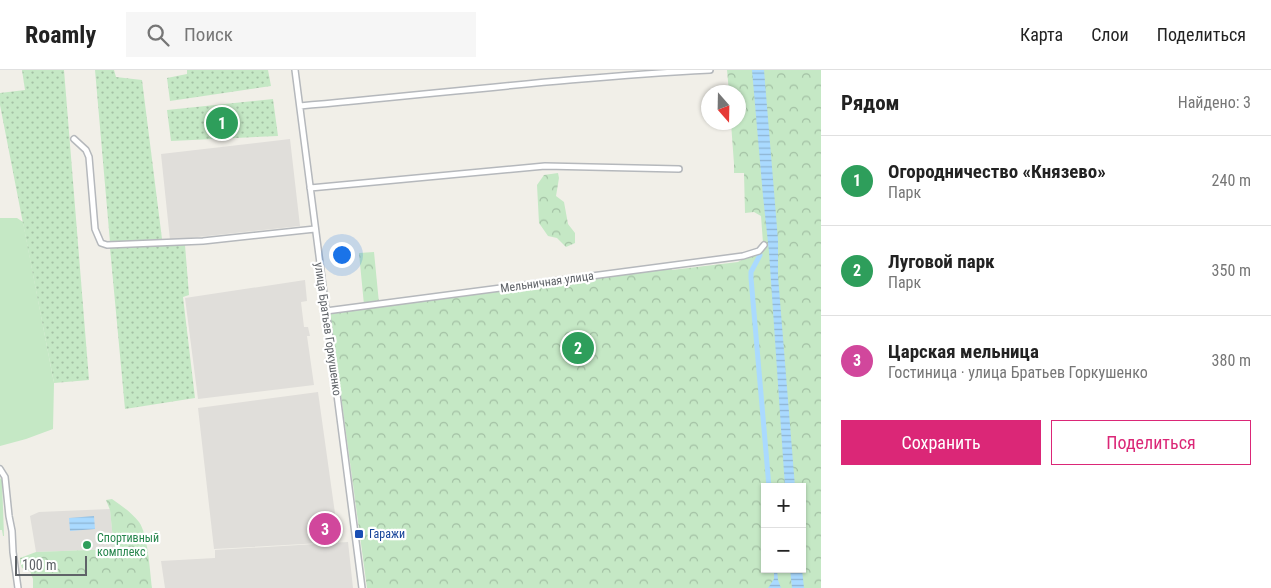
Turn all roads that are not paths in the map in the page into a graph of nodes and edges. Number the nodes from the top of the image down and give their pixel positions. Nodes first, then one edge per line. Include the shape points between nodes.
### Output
1 (295, 70) edge
2 (710, 70) edge
3 (300, 106) junction
4 (74, 139) dead end
5 (679, 169) dead end
6 (310, 188) junction
7 (315, 229) junction
8 (764, 245) dead end
9 (326, 311) junction
10 (1, 469) edge
11 (18, 588) edge
12 (362, 588) edge

1 - 3 street, улица Братьев Горкушенко
2 - 3 street
3 - 6 street, улица Братьев Горкушенко
4 - 7 street via 89,157 95,229 101,243 203,241
5 - 6 street via 545,166
6 - 7 street, улица Братьев Горкушенко
7 - 9 street, улица Братьев Горкушенко
8 - 9 street, Мельничная улица via 743,256
9 - 12 street, улица Братьев Горкушенко
10 - 11 street via 5,477

